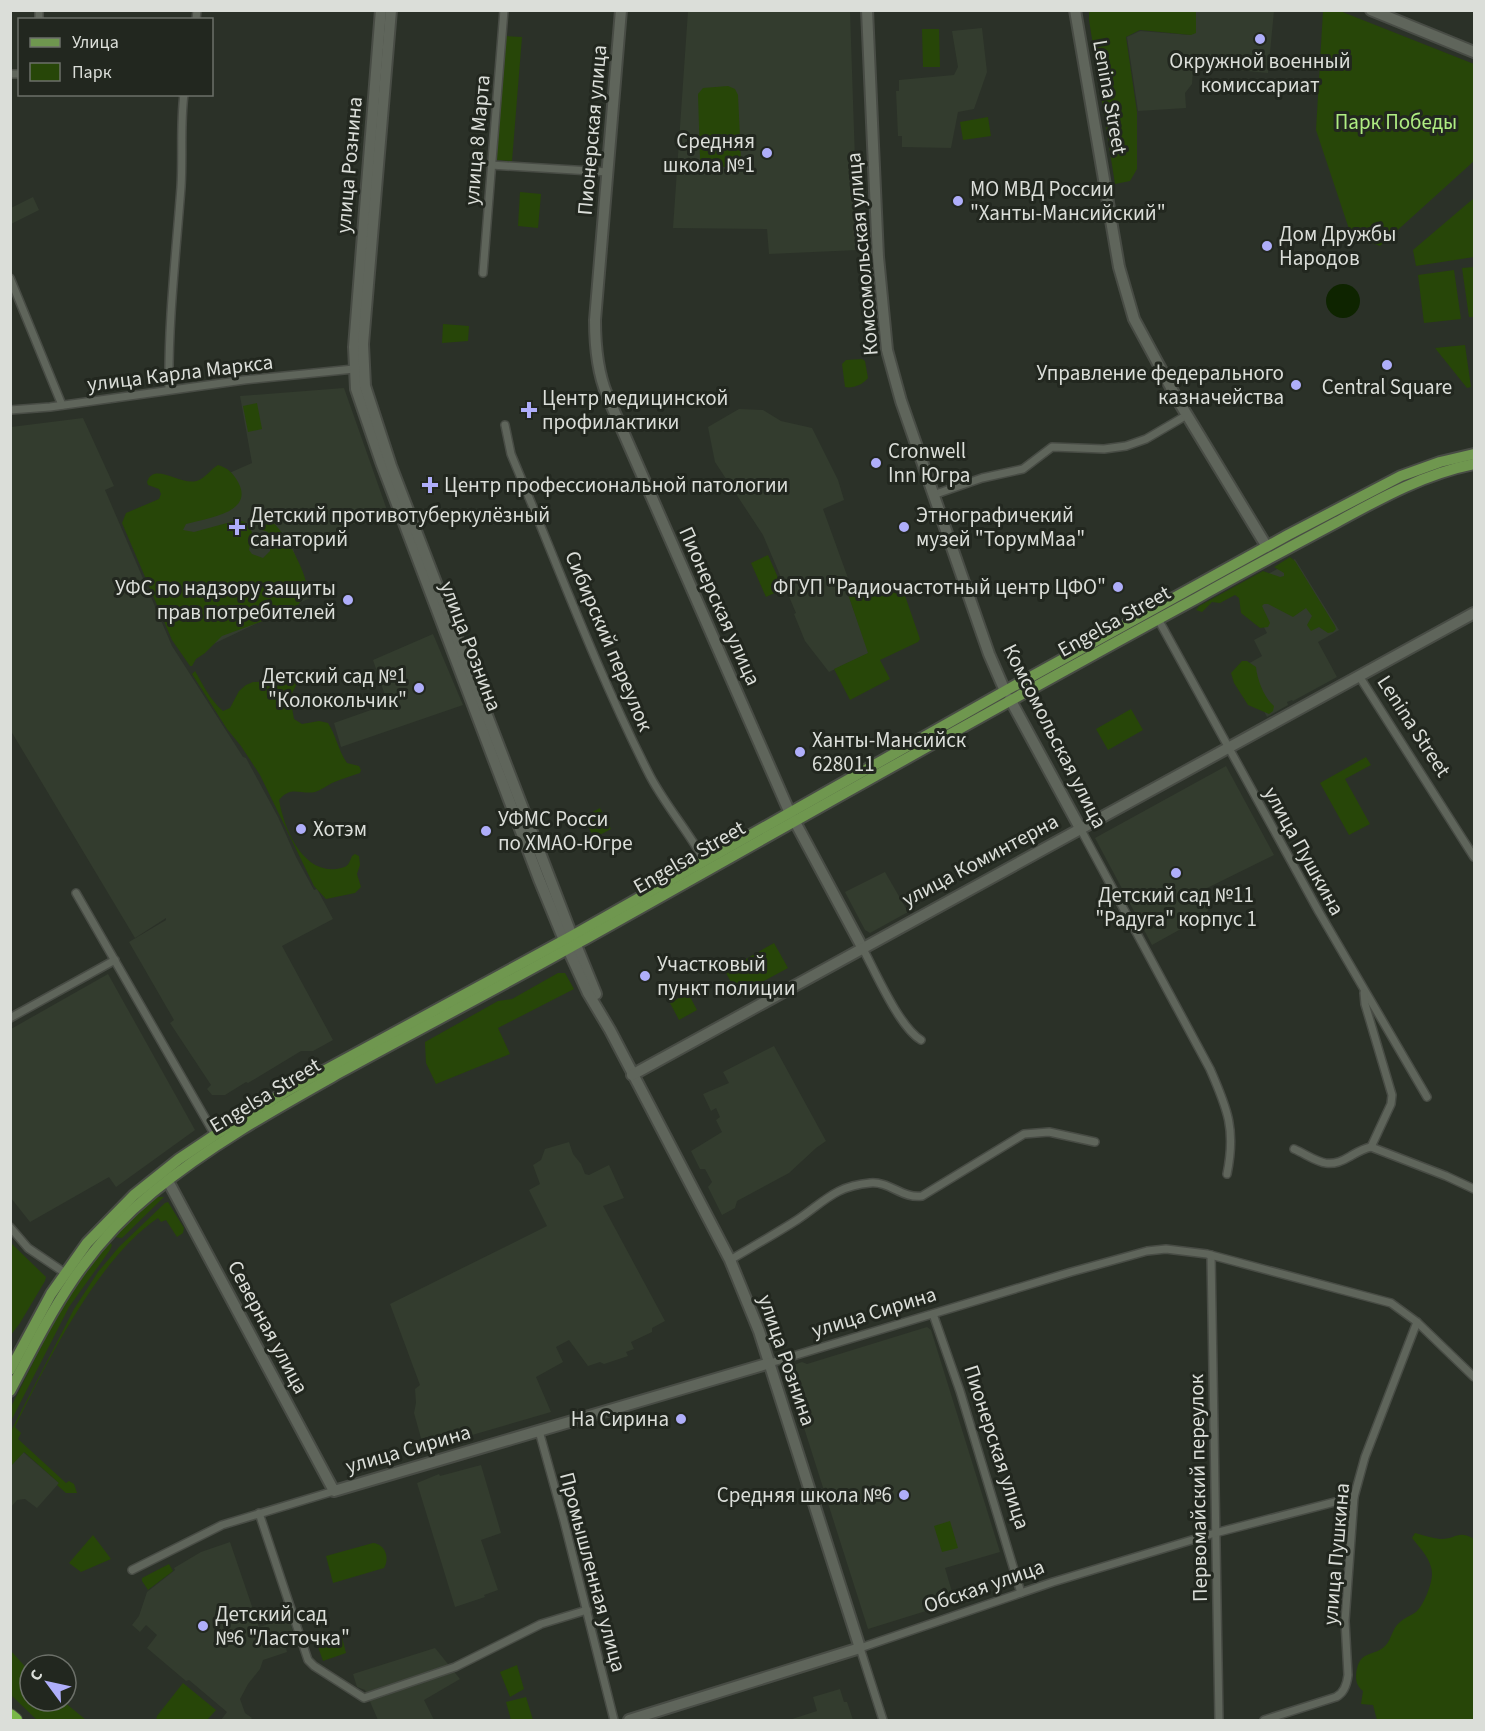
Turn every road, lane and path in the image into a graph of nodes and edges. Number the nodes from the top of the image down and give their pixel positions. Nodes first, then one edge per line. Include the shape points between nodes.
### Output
1 (381, 10) edge
2 (391, 10) edge
3 (504, 10) edge
4 (621, 10) edge
5 (867, 10) edge
6 (1075, 10) edge
7 (1371, 10) edge
8 (1386, 10) edge
9 (1474, 46) edge
10 (1474, 52) edge
11 (184, 96) edge
12 (491, 165) junction
13 (608, 172) junction
14 (483, 273) dead end
15 (10, 278) edge
16 (358, 368) junction
17 (170, 389) junction
18 (62, 405) junction
19 (10, 410) edge
20 (1187, 415) junction
21 (506, 425) dead end
22 (1474, 454) edge
23 (1474, 464) edge
24 (933, 495) junction
25 (1270, 552) junction
26 (1474, 613) edge
27 (1158, 619) junction
28 (1359, 676) junction
29 (1007, 695) junction
30 (1228, 747) junction
31 (791, 816) junction
32 (1080, 828) junction
33 (1474, 857) edge
34 (704, 860) junction
35 (76, 893) dead end
36 (570, 942) junction
37 (862, 947) junction
38 (115, 960) junction
39 (1364, 991) junction
40 (10, 1018) edge
41 (921, 1040) dead end
42 (632, 1075) junction
43 (1427, 1097) dead end
44 (218, 1139) junction
45 (1095, 1142) dead end
46 (1371, 1148) junction
47 (1294, 1149) dead end
48 (1227, 1174) dead end
49 (165, 1176) junction
50 (1474, 1189) edge
51 (10, 1227) edge
52 (1211, 1255) junction
53 (729, 1260) junction
54 (69, 1275) junction
55 (933, 1314) junction
56 (1417, 1322) junction
57 (770, 1363) junction
58 (10, 1370) edge
59 (1474, 1377) edge
60 (10, 1391) edge
61 (539, 1431) junction
62 (334, 1491) junction
63 (1354, 1497) junction
64 (259, 1514) junction
65 (1215, 1533) junction
66 (132, 1570) dead end
67 (1022, 1593) junction
68 (587, 1610) junction
69 (860, 1648) junction
70 (10, 1716) edge
71 (15, 1720) edge
72 (614, 1720) edge
73 (629, 1720) edge
74 (883, 1720) edge
75 (1219, 1720) edge
76 (1264, 1720) edge

1 - 16 street, улица Рознина
2 - 16 street, улица Рознина
3 - 12 street, улица 8 Марта
4 - 13 street, Пионерская улица
5 - 24 street, Комсомольская улица via 878,257 886,342
6 - 20 street, Lenina Street via 1124,286 1142,336
7 - 10 street
8 - 9 street
11 - 17 street via 170,324
12 - 13 street
12 - 14 street, улица 8 Марта
13 - 31 street, Пионерская улица via 596,320 599,374
15 - 18 street
16 - 17 street, улица Карла Маркса
16 - 36 street, улица Рознина via 356,389 381,462
17 - 18 street, улица Карла Маркса
18 - 19 street, улица Карла Маркса
20 - 24 street via 1138,442 1104,449 1052,447 1023,469
20 - 25 street, Lenina Street
21 - 34 street, Сибирский переулок via 511,454 616,704 663,798
22 - 25 main road, Engelsa Street via 1401,476
23 - 25 main road, Engelsa Street via 1404,486
24 - 29 street, Комсомольская улица
25 - 27 main road, Engelsa Street
25 - 29 main road, Engelsa Street
26 - 28 street, улица Коминтерна
27 - 29 main road, Engelsa Street
27 - 30 street, улица Пушкина
28 - 30 street, улица Коминтерна
28 - 33 street, Lenina Street
29 - 31 main road, Engelsa Street
29 - 32 street, Комсомольская улица
30 - 32 street, улица Коминтерна
30 - 39 street, улица Пушкина
31 - 34 main road, Engelsa Street
31 - 36 main road, Engelsa Street
31 - 37 street, Пионерская улица
32 - 37 street, улица Коминтерна
32 - 48 street, Комсомольская улица via 1219,1089 1232,1136
34 - 36 main road, Engelsa Street
35 - 38 street
36 - 42 street, улица Рознина via 588,993
36 - 44 main road, Engelsa Street via 289,1095
37 - 41 street, Пионерская улица via 900,1017
37 - 42 street, улица Коминтерна
38 - 40 street
38 - 44 street
39 - 43 street, улица Пушкина
39 - 46 street via 1392,1095
42 - 53 street, улица Рознина
44 - 49 main road, Engelsa Street
45 - 53 street via 1049,1131 1024,1134 922,1196 909,1196 880,1183 846,1188
46 - 47 street via 1331,1165
46 - 50 street
49 - 54 main road, Engelsa Street via 113,1214 87,1243
49 - 62 street, Северная улица
51 - 54 street via 28,1248
52 - 55 street, улица Сирина via 1179,1249 1147,1251
52 - 56 street, улица Сирина via 1385,1301
52 - 65 street, Первомайский переулок
53 - 57 street, улица Рознина
54 - 58 main road, Engelsa Street via 42,1310
54 - 60 main road, Engelsa Street
55 - 57 street, улица Сирина
55 - 67 street, Пионерская улица
56 - 59 street, улица Сирина
56 - 63 street, улица Пушкина via 1365,1457
57 - 61 street, улица Сирина
57 - 69 street, улица Рознина
61 - 62 street, улица Сирина
61 - 68 street, Промышленная улица
62 - 64 street, улица Сирина
63 - 65 street, Обская улица
63 - 76 street, улица Пушкина via 1346,1615 1348,1675 1343,1691 1336,1697
64 - 66 street, улица Сирина via 222,1525
64 - 68 street via 308,1659 364,1698 455,1667 541,1624
65 - 67 street, Обская улица
65 - 75 street, Первомайский переулок
67 - 69 street, Обская улица
68 - 72 street, Промышленная улица
69 - 73 street, Обская улица
69 - 74 street, улица Рознина
70 - 71 highway

